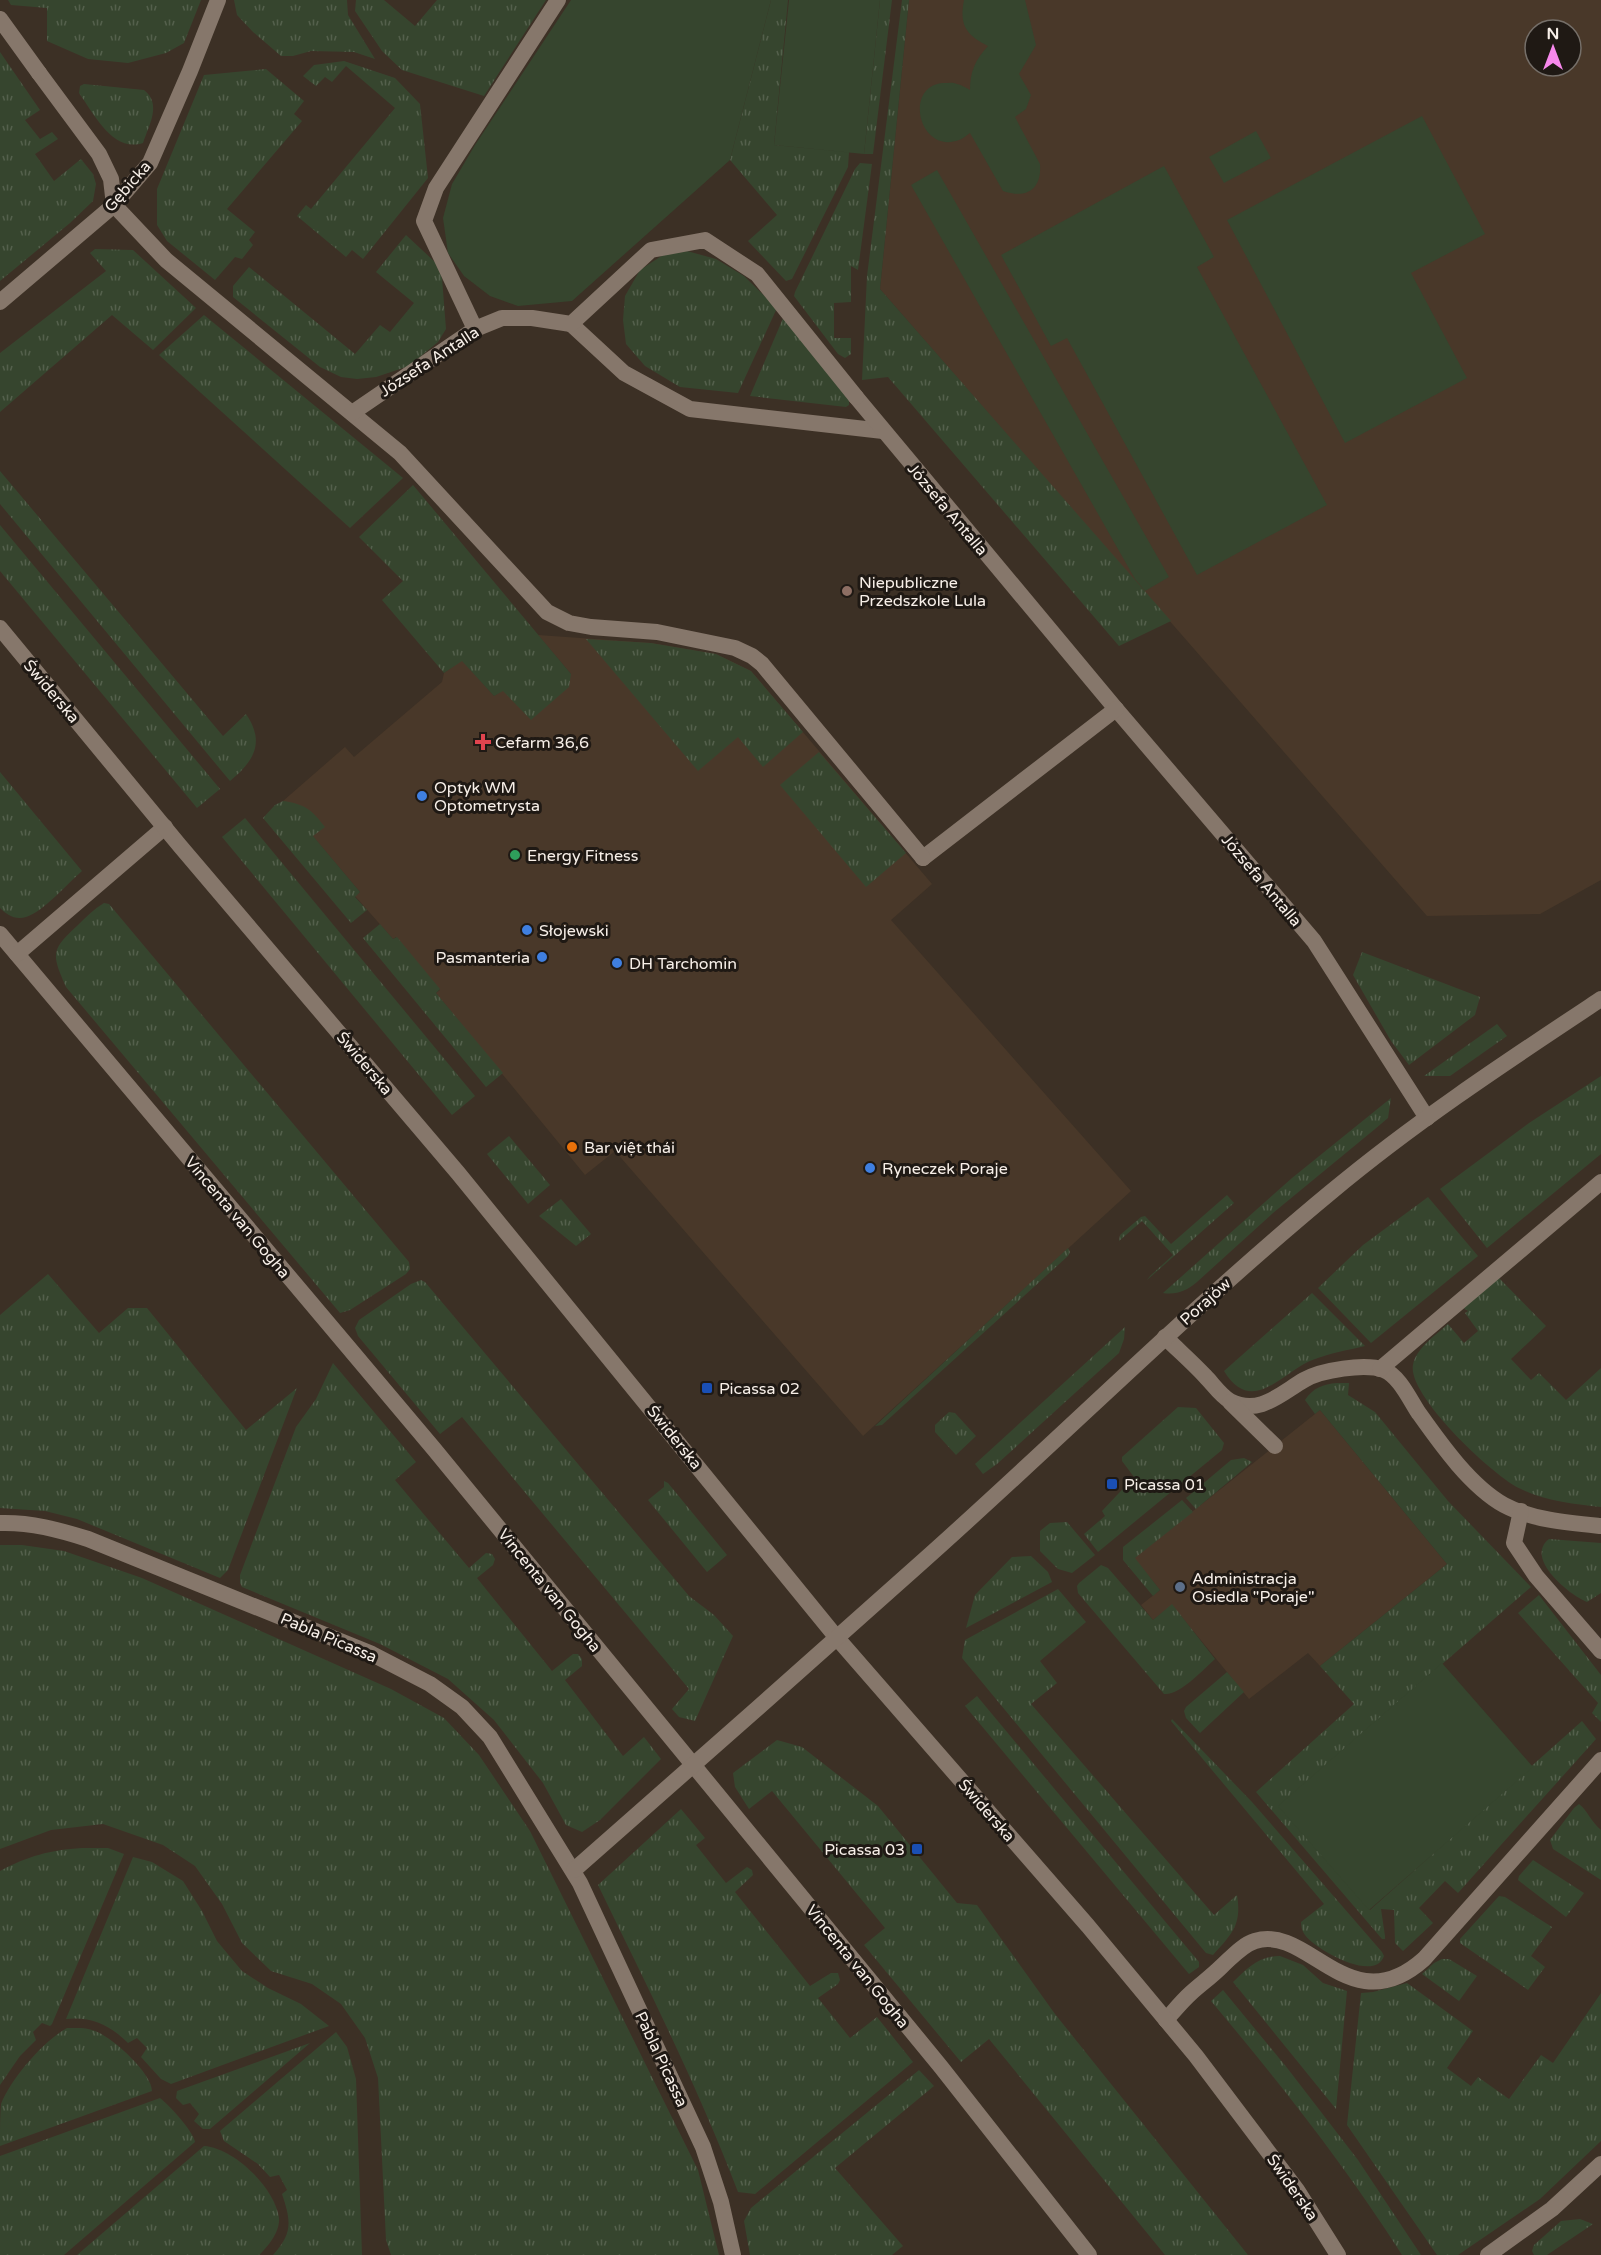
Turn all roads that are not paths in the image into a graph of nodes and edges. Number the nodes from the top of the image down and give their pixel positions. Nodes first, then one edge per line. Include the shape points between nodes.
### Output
1 (218, 0) edge
2 (558, 0) edge
3 (0, 19) edge
4 (114, 205) junction
5 (0, 302) edge
6 (571, 324) junction
7 (475, 329) junction
8 (351, 413) junction
9 (883, 431) junction
10 (0, 628) edge
11 (1116, 709) junction
12 (165, 827) junction
13 (0, 934) edge
14 (17, 954) junction
15 (1601, 999) edge
16 (1427, 1118) junction
17 (1601, 1182) edge
18 (1165, 1337) junction
19 (1380, 1369) junction
20 (1227, 1399) junction
21 (1275, 1446) dead end
22 (1521, 1511) junction
23 (0, 1523) edge
24 (1601, 1526) edge
25 (837, 1638) junction
26 (1601, 1651) edge
27 (1601, 1760) edge
28 (693, 1766) junction
29 (574, 1870) junction
30 (1166, 2020) junction
31 (1601, 2164) edge
32 (733, 2255) edge
33 (1089, 2255) edge
34 (1338, 2255) edge
35 (1488, 2255) edge

1 - 4 street, Gębicka via 150,163
2 - 7 street via 436,188 424,221
3 - 4 street via 99,154 111,180
4 - 5 street, Gębicka
4 - 8 street via 166,260
6 - 7 street, Józsefa Antalla via 502,318
6 - 9 street via 624,374 690,409
6 - 9 street, Józsefa Antalla via 651,250 705,240 758,274
7 - 8 street, Józsefa Antalla
8 - 11 street via 400,453 547,612 569,623 657,632 735,648 752,656 923,858
9 - 11 street, Józsefa Antalla
10 - 12 street, Świderska
11 - 16 street, Józsefa Antalla via 1314,941
12 - 14 street
12 - 25 street, Świderska via 458,1173
13 - 14 street, Vincenta van Gogha
14 - 28 street, Vincenta van Gogha via 434,1449
15 - 16 street, Porajów
16 - 18 street, Porajów via 1331,1191
17 - 19 street
18 - 20 street
18 - 25 street, Porajów
19 - 20 street via 1327,1372 1259,1405 1248,1407
19 - 22 street via 1395,1378 1478,1486
20 - 21 street
22 - 24 street
22 - 26 street via 1514,1543 1543,1585
23 - 29 street, Pabla Picassa via 51,1528 88,1539 372,1654 430,1684 462,1707 490,1737
25 - 28 street
25 - 30 street, Świderska
27 - 30 street via 1411,1970 1386,1979 1354,1979 1285,1943 1265,1939 1238,1951
28 - 29 street
28 - 33 street, Vincenta van Gogha via 941,2067
29 - 32 street, Pabla Picassa via 703,2147
30 - 34 street, Świderska via 1297,2190
31 - 35 street via 1552,2209

